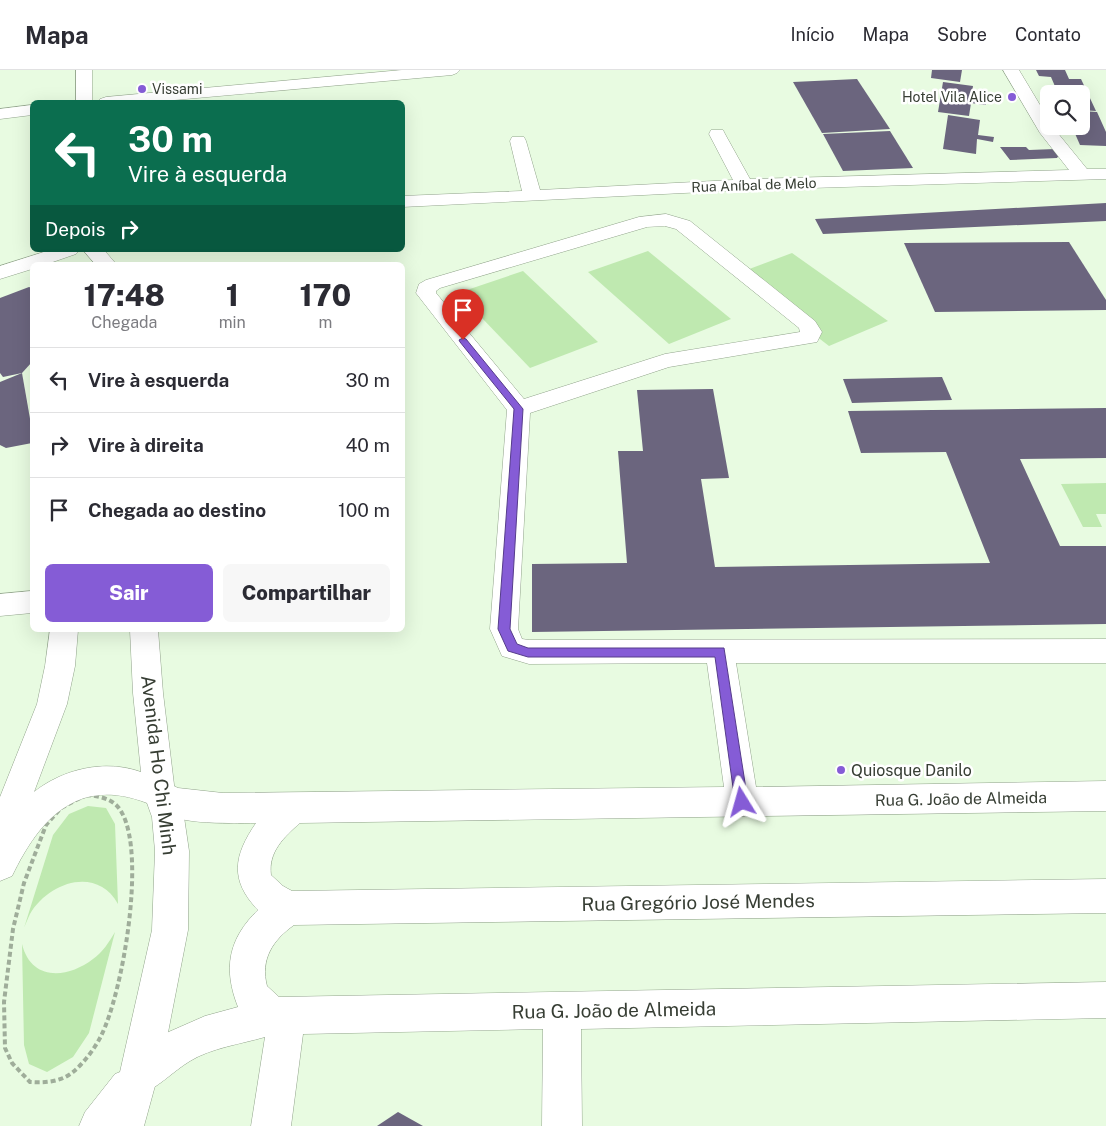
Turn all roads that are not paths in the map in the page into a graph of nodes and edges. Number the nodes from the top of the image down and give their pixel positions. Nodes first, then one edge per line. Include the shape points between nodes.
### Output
1 (84, 70) edge
2 (271, 70) edge
3 (452, 70) edge
4 (1012, 70) edge
5 (274, 87) junction
6 (84, 100) edge
7 (128, 100) edge
8 (30, 110) edge
9 (0, 114) edge
10 (717, 134) dead end
11 (518, 141) dead end
12 (1106, 174) edge
13 (1082, 175) junction
14 (744, 185) junction
15 (532, 195) junction
16 (405, 202) edge
17 (64, 252) edge
18 (95, 252) edge
19 (33, 262) edge
20 (104, 262) edge
21 (30, 263) edge
22 (0, 273) edge
23 (519, 409) junction
24 (30, 602) edge
25 (0, 605) edge
26 (64, 632) edge
27 (144, 632) edge
28 (1106, 651) edge
29 (720, 652) junction
30 (159, 793) junction
31 (1106, 796) edge
32 (742, 802) junction
33 (294, 808) junction
34 (0, 838) edge
35 (0, 865) edge
36 (1106, 896) edge
37 (289, 908) junction
38 (1106, 1000) edge
39 (562, 1011) junction
40 (280, 1016) junction
41 (138, 1077) junction
42 (99, 1126) edge
43 (124, 1126) edge
44 (271, 1126) edge
45 (562, 1126) edge

1 - 6 street
2 - 5 street
3 - 5 street
4 - 13 street via 1048,133
5 - 7 street
8 - 9 street
10 - 14 street
11 - 15 street
12 - 13 street, Rua Aníbal de Melo
13 - 14 street, Rua Aníbal de Melo
14 - 15 street, Rua Aníbal de Melo
15 - 16 street, Rua Aníbal de Melo
17 - 19 street
18 - 20 street
21 - 22 street
23 - 23 street via 430,300 426,288 646,221 666,220 683,225 808,325 811,332 809,337 665,360
23 - 29 street via 504,629 512,648 528,652
24 - 25 street
26 - 34 street via 52,704
27 - 30 street, Avenida Ho Chi Minh
28 - 29 street
29 - 32 street
30 - 33 street, Rua G. João de Almeida via 172,802 192,805
30 - 35 street, Rua G. João de Almeida via 124,781 84,782 66,788 40,806 17,834
30 - 41 street, Avenida Ho Chi Minh via 168,817 172,851 170,930
31 - 32 street, Rua G. João de Almeida
32 - 33 street, Rua G. João de Almeida
33 - 37 street via 266,832 257,847 254,864 255,878 262,892
36 - 37 street, Rua Gregório José Mendes
37 - 40 street via 260,933 250,949 246,967 248,986 256,1003
38 - 39 street, Rua G. João de Almeida
39 - 40 street, Rua G. João de Almeida
39 - 45 street
40 - 41 street, Rua G. João de Almeida via 205,1035 177,1047
40 - 44 street
41 - 42 street
41 - 43 street, Avenida Ho Chi Minh

